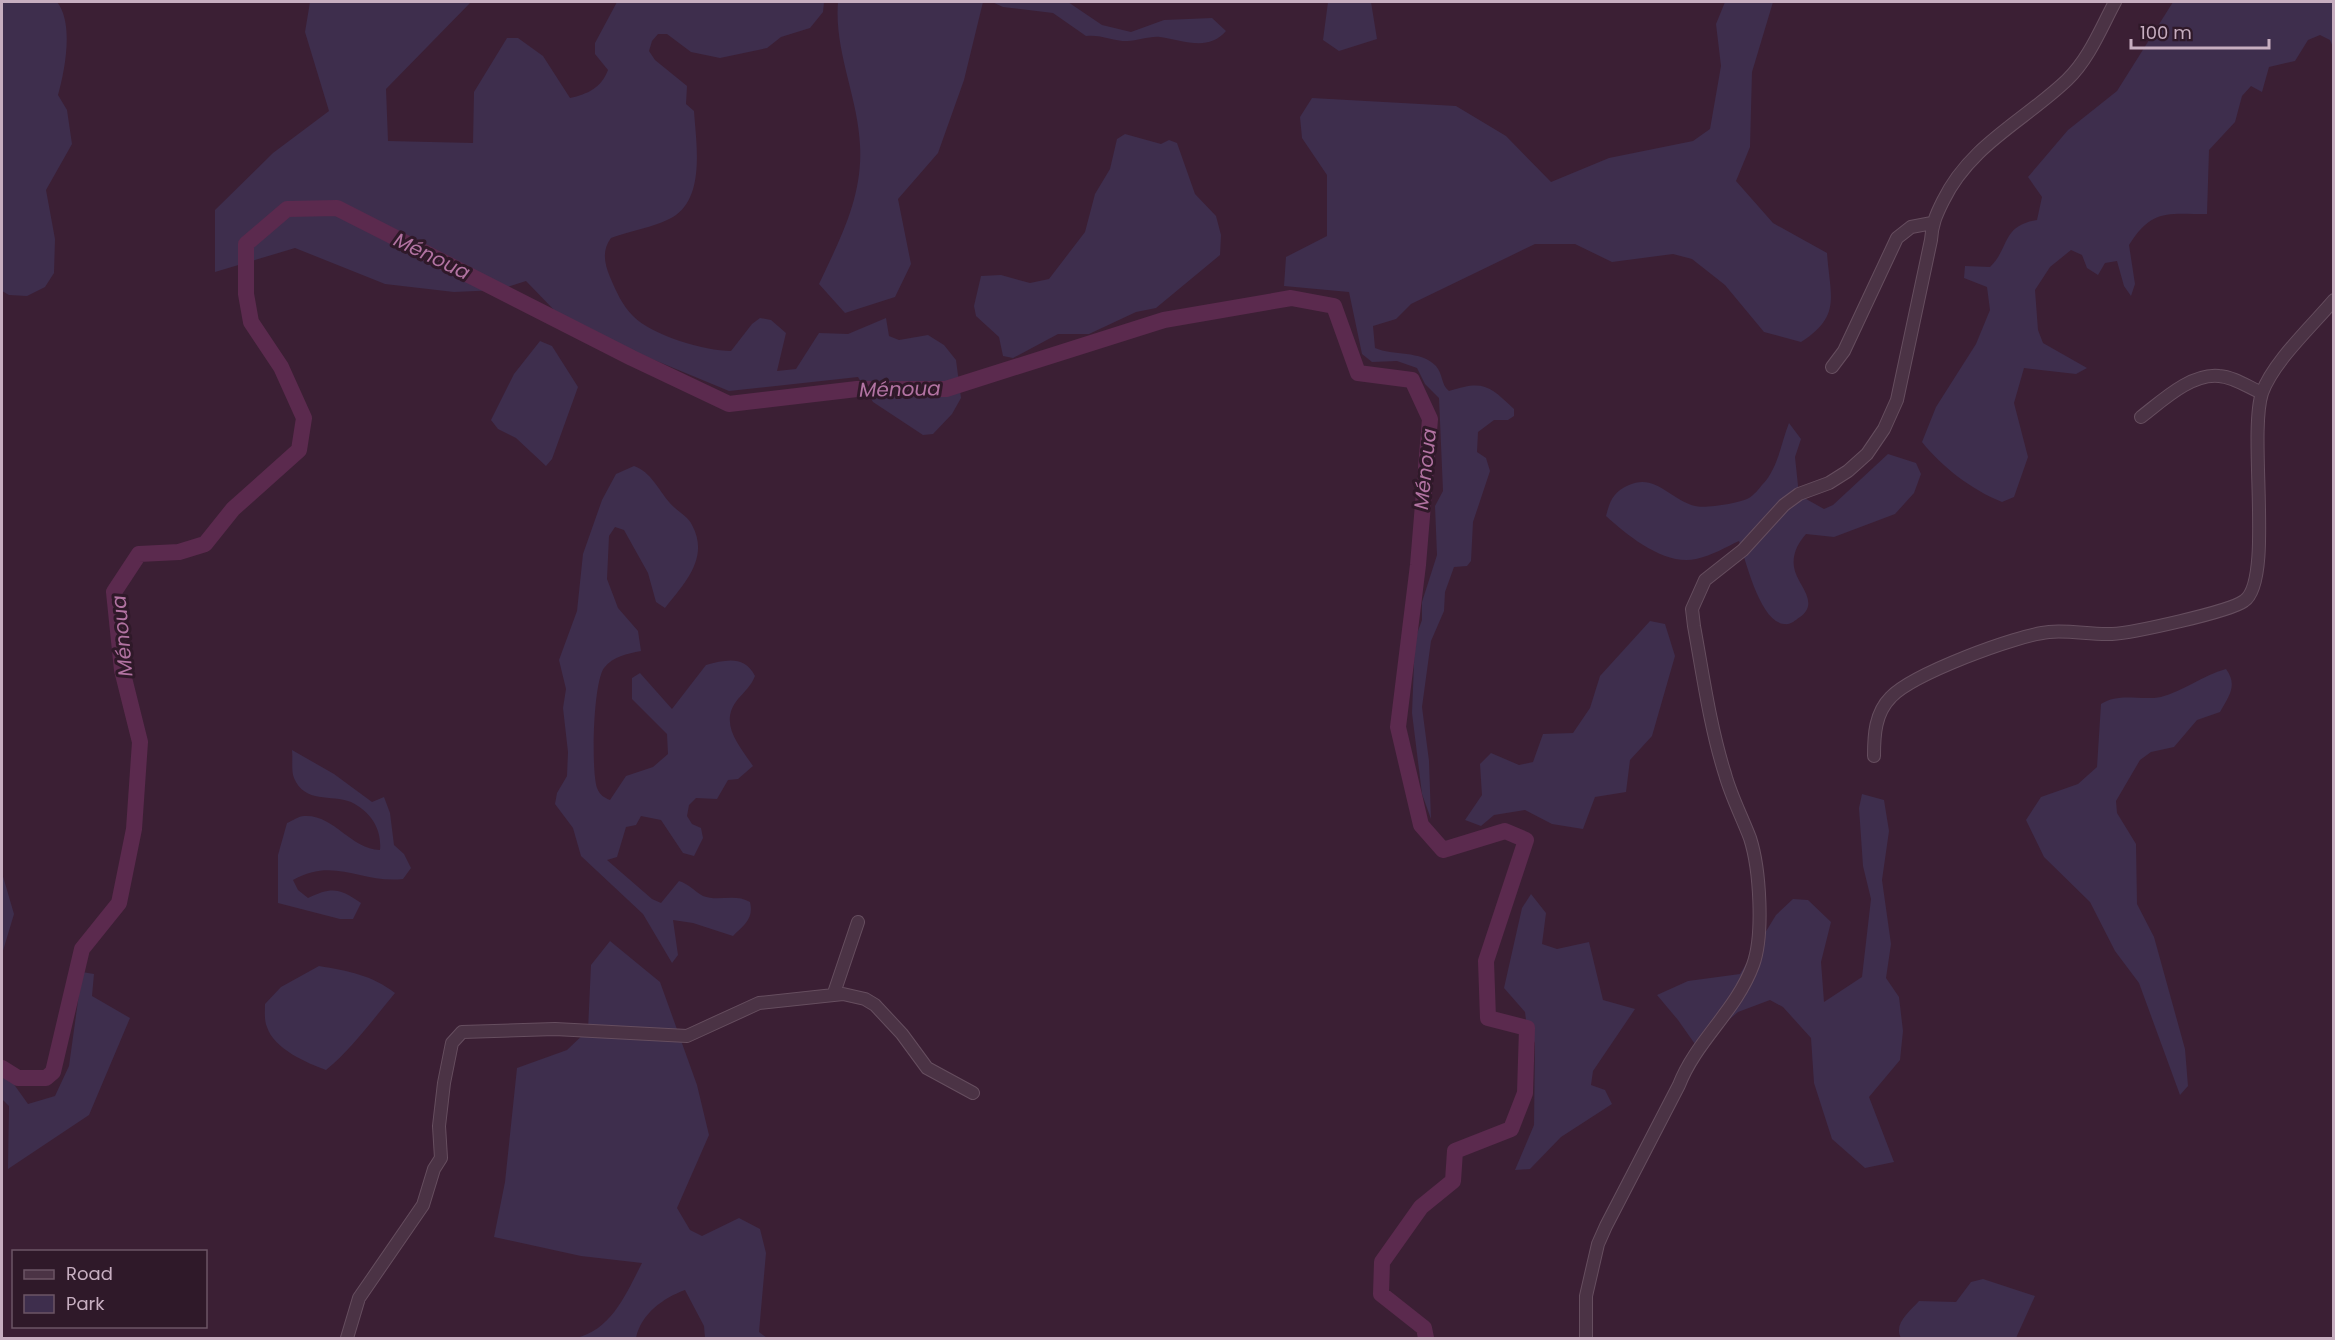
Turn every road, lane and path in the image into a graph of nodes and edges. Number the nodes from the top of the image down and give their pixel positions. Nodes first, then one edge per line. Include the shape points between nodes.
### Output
1 (2115, 2) edge
2 (1932, 223) junction
3 (2334, 300) edge
4 (1832, 367) dead end
5 (2262, 393) junction
6 (2141, 417) dead end
7 (1874, 756) dead end
8 (858, 922) dead end
9 (834, 993) junction
10 (973, 1093) dead end
11 (347, 1338) edge
12 (1586, 1338) edge

1 - 2 street via 2068,79 1988,142 1964,167
2 - 4 street via 1911,227 1897,238 1844,351
2 - 12 street via 1897,400 1884,429 1867,454 1848,471 1784,505 1743,550 1705,580 1692,609 1725,775 1751,841 1759,933 1754,963 1743,986 1729,1011 1688,1062 1606,1226 1589,1278
3 - 5 street
5 - 6 street via 2232,379 2211,376 2172,393
5 - 7 street via 2258,435 2259,555 2256,585 2245,601 2128,632 2049,632 1988,649 1912,681 1890,698 1874,730
8 - 9 street
9 - 10 street via 875,1005 927,1068
9 - 11 street via 759,1003 687,1036 555,1029 462,1032 452,1043 444,1083 439,1126 441,1158 423,1205 359,1298

